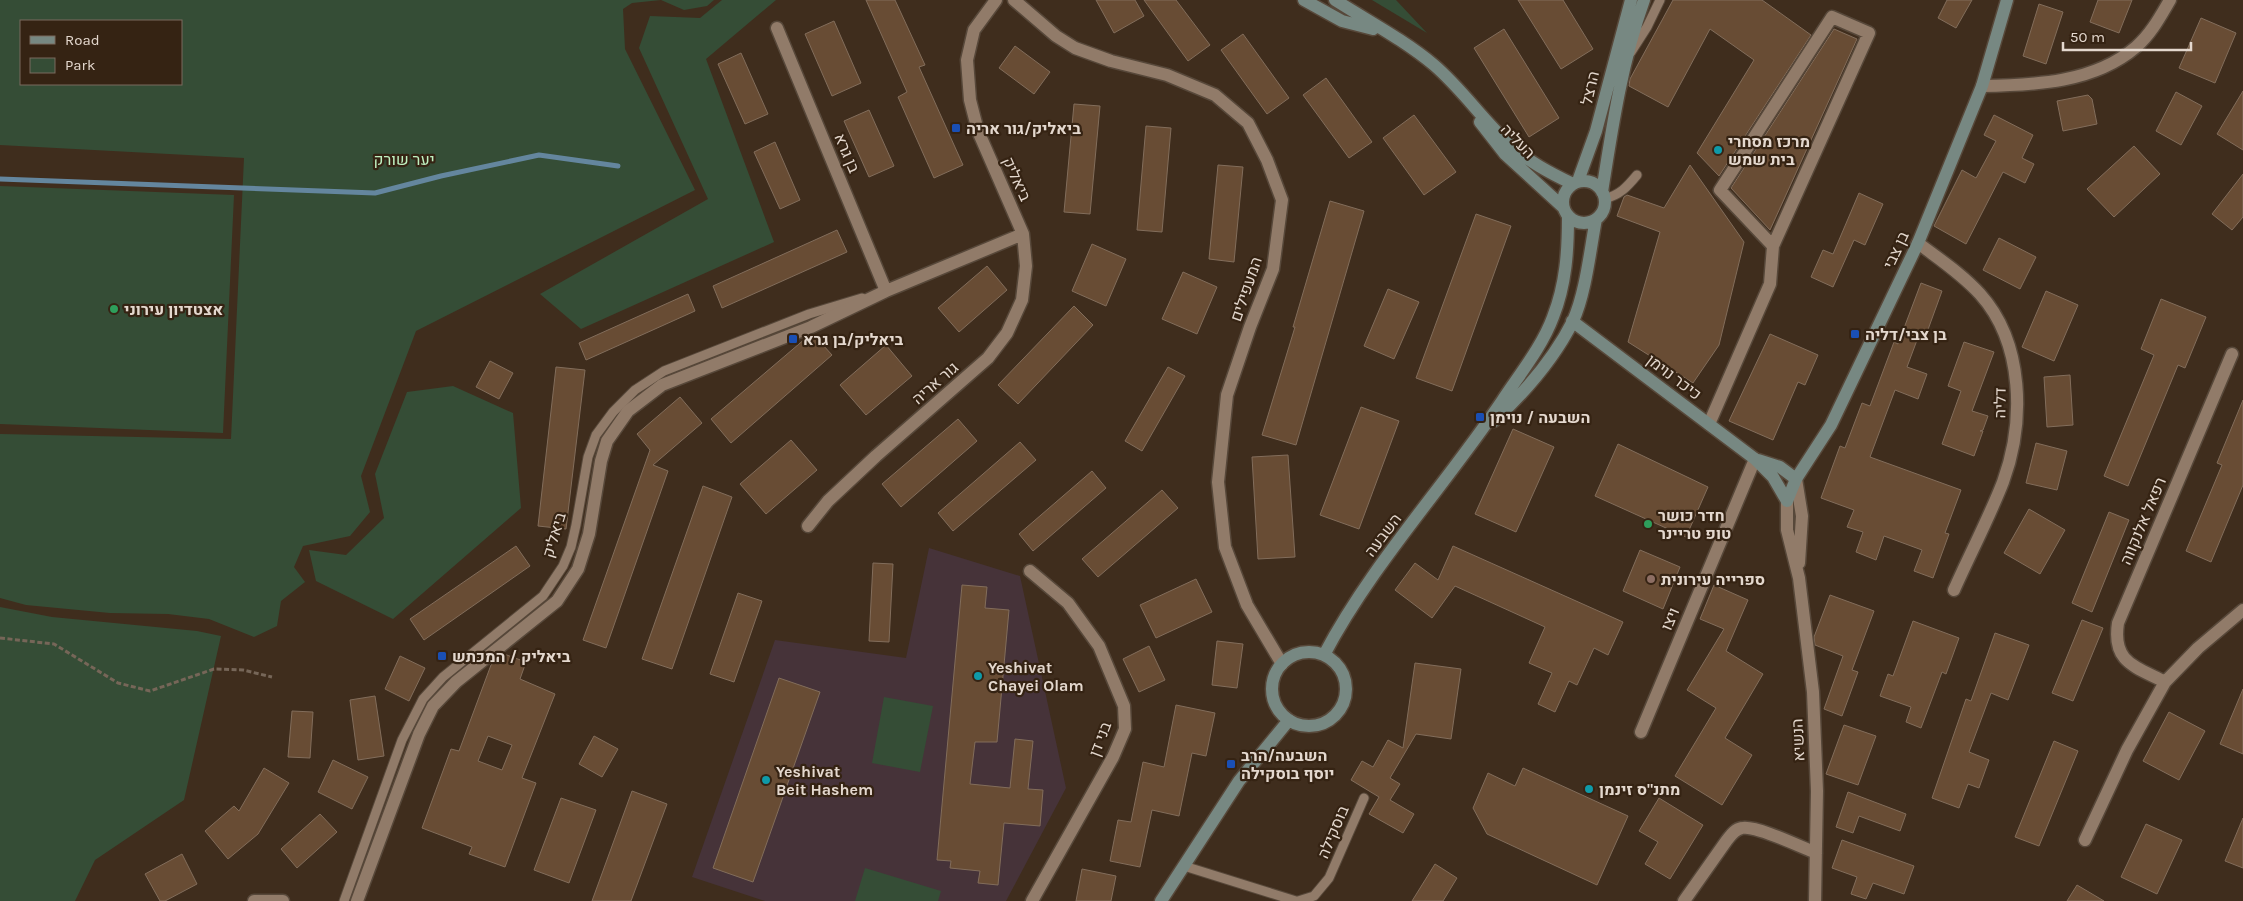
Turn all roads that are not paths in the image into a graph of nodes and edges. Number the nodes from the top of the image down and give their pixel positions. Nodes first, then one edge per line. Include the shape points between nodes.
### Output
1 (996, 0) edge
2 (1014, 0) edge
3 (1304, 0) edge
4 (1335, 0) edge
5 (1631, 0) edge
6 (1644, 0) edge
7 (1660, 0) edge
8 (2007, 0) edge
9 (2170, 0) edge
10 (777, 28) dead end
11 (1387, 33) junction
12 (1627, 58) junction
13 (1982, 86) junction
14 (1460, 90) junction
15 (1637, 175) dead end
16 (1575, 182) junction
17 (1603, 195) junction
18 (1566, 212) junction
19 (1596, 219) junction
20 (1023, 234) junction
21 (1918, 242) junction
22 (1773, 246) junction
23 (886, 291) junction
24 (1572, 321) junction
25 (2232, 354) dead end
26 (1709, 424) junction
27 (1476, 439) junction
28 (1755, 459) junction
29 (1796, 479) junction
30 (1787, 501) junction
31 (808, 526) dead end
32 (1030, 572) dead end
33 (1799, 578) junction
34 (1954, 590) dead end
35 (2243, 610) edge
36 (1324, 656) junction
37 (1282, 664) junction
38 (2164, 682) junction
39 (1289, 720) junction
40 (1641, 732) dead end
41 (1364, 798) dead end
42 (2085, 840) dead end
43 (1816, 853) junction
44 (1184, 866) junction
45 (254, 901) edge
46 (283, 901) edge
47 (344, 901) edge
48 (357, 901) edge
49 (1032, 901) edge
50 (1161, 901) edge
51 (1297, 901) edge
52 (1684, 901) edge
53 (1815, 901) edge

1 - 20 street, ביאליק via 974,30 966,60 970,100 978,131
2 - 37 street, המעפילים via 1074,48 1167,75 1215,95 1248,123 1267,160 1282,200 1273,269 1226,395 1218,482 1225,547 1248,605
3 - 11 main road, העליה via 1342,21
4 - 11 main road, העליה
5 - 16 main road, הרצל via 1596,131
6 - 12 main road, הרצל
7 - 12 lane, הרצל
8 - 13 main road, בן צבי
9 - 13 street via 2153,28 2136,47 2114,62 2082,76 2011,86
10 - 23 street, בן גרא
11 - 14 main road, העליה via 1434,66
12 - 17 main road, הרצל
13 - 21 main road, בן צבי
14 - 16 main road, העליה via 1515,149 1536,164
14 - 18 main road, העליה via 1493,141
15 - 17 lane via 1616,196
16 - 17 main road via 1592,182
16 - 18 main road via 1564,193
17 - 19 main road via 1603,210
18 - 19 main road via 1573,221 1585,223
18 - 27 main road, השבעה via 1568,249 1564,282 1553,319
19 - 24 main road, השבעה
20 - 23 street, ביאליק
20 - 31 street, גור אריה via 1026,266 1022,300 1007,333 988,358 876,456 828,501
21 - 29 main road, בן צבי via 1831,425
21 - 34 street, דליה via 1954,270 1985,301 2004,328 2017,386 2015,434 2003,480
22 - 22 street via 1869,34 1832,16 1720,190
22 - 26 street via 1770,284
23 - 47 lane, ביאליק via 809,314 664,371 635,390 612,412 596,435 588,457 573,540 563,566 543,596 443,677 423,699 402,740
23 - 48 street, ביאליק via 811,326 662,385 628,411 607,441 587,542 578,569 557,601 456,682 433,706 419,734
24 - 26 main road, כיכר נוימן
24 - 27 main road, השבעה via 1547,360 1506,410
25 - 38 street, רפאל אלנקווה via 2118,623 2116,638 2121,655 2130,664
26 - 28 main road, כיכר נוימן
27 - 36 main road, השבעה via 1369,581
28 - 29 main road via 1780,467
28 - 30 main road via 1773,478
28 - 40 street, ויצו
29 - 30 main road, בן צבי
29 - 33 street, הנשיא via 1802,516
30 - 33 street, הנשיא via 1787,530
32 - 49 street, בני דן via 1068,603 1099,646 1124,706 1125,729
33 - 43 street, הנשיא via 1812,692 1817,791
35 - 38 street
36 - 37 main road via 1306,653 1289,658
36 - 39 main road via 1338,667 1346,684 1339,711 1316,726
37 - 39 main road via 1272,690 1277,707
38 - 42 street via 2127,750
39 - 44 main road via 1240,781
41 - 51 lane, בוסקילה via 1329,878 1314,896
43 - 52 street via 1753,828 1741,828 1734,831
43 - 53 street, הנשיא
44 - 50 main road
44 - 51 lane
45 - 46 street

